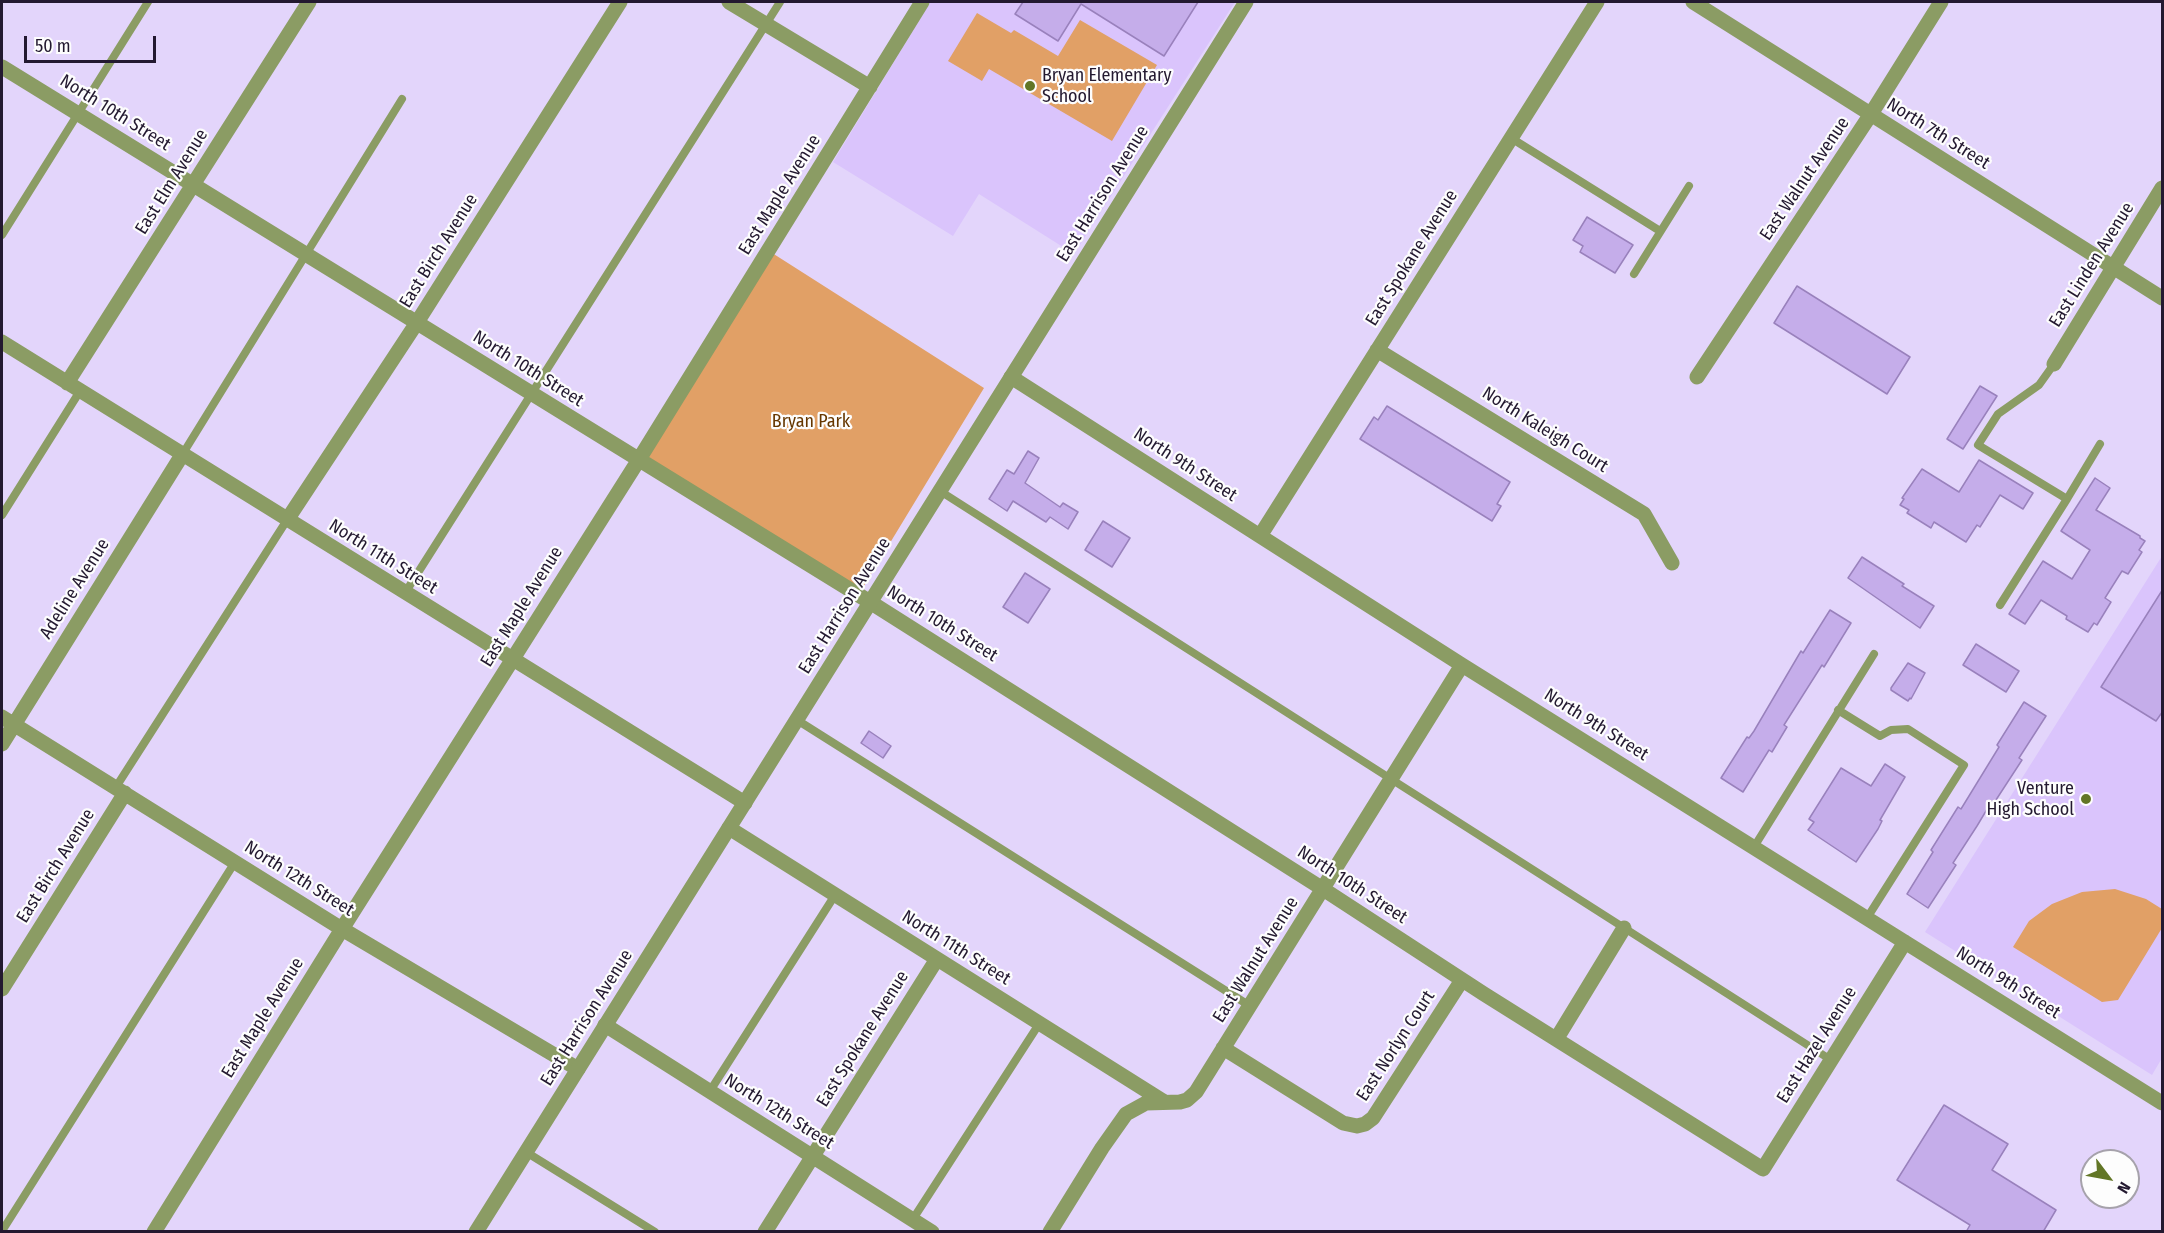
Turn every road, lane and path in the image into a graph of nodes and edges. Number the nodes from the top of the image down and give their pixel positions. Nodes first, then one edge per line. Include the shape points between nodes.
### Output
1 (148, 2) edge
2 (309, 2) edge
3 (620, 2) edge
4 (729, 2) edge
5 (780, 2) edge
6 (922, 2) edge
7 (1246, 2) edge
8 (1597, 2) edge
9 (1692, 2) edge
10 (1941, 2) edge
11 (766, 24) junction
12 (2, 67) edge
13 (870, 87) junction
14 (402, 99) dead end
15 (78, 113) junction
16 (1871, 114) junction
17 (1511, 138) junction
18 (193, 184) junction
19 (1689, 186) dead end
20 (2163, 188) edge
21 (1660, 231) junction
22 (2, 235) edge
23 (306, 254) junction
24 (2113, 267) junction
25 (1634, 274) dead end
26 (2163, 298) edge
27 (416, 324) junction
28 (2, 342) edge
29 (1377, 350) junction
30 (2054, 364) joint
31 (1011, 377) junction
32 (1697, 377) dead end
33 (74, 387) junction
34 (531, 394) junction
35 (2100, 444) dead end
36 (182, 455) junction
37 (639, 461) junction
38 (940, 491) junction
39 (2067, 499) junction
40 (2, 515) edge
41 (287, 520) junction
42 (1260, 536) junction
43 (1672, 563) dead end
44 (405, 593) junction
45 (870, 602) junction
46 (2000, 605) dead end
47 (1875, 654) dead end
48 (512, 660) junction
49 (1462, 665) junction
50 (1838, 710) junction
51 (8, 720) edge
52 (797, 720) junction
53 (2, 744) edge
54 (1391, 779) junction
55 (120, 790) junction
56 (744, 803) junction
57 (729, 828) junction
58 (1754, 847) junction
59 (235, 862) junction
60 (1323, 889) junction
61 (835, 895) junction
62 (1868, 918) junction
63 (1624, 928) junction
64 (342, 929) junction
65 (1905, 942) junction
66 (937, 959) junction
67 (1462, 980) junction
68 (2, 989) edge
69 (1250, 1006) junction
70 (1039, 1024) junction
71 (605, 1025) junction
72 (1557, 1038) junction
73 (1223, 1048) junction
74 (1831, 1060) junction
75 (578, 1070) junction
76 (710, 1091) junction
77 (1163, 1101) junction
78 (2163, 1103) edge
79 (526, 1152) junction
80 (813, 1156) junction
81 (1762, 1169) joint
82 (913, 1219) junction
83 (2, 1231) edge
84 (154, 1232) edge
85 (476, 1232) edge
86 (655, 1232) edge
87 (765, 1232) edge
88 (932, 1232) edge
89 (1050, 1232) edge

1 - 15 lane
2 - 18 street, East Elm Avenue
3 - 27 street, East Birch Avenue
4 - 11 street
5 - 11 lane
6 - 13 street, East Maple Avenue
7 - 31 street, East Harrison Avenue
8 - 17 street, East Spokane Avenue
9 - 16 street, North 7th Street
10 - 16 street, East Walnut Avenue
11 - 13 street
11 - 34 lane
12 - 15 street, North 10th Street
13 - 37 street, East Maple Avenue
14 - 23 lane
15 - 18 street, North 10th Street
15 - 22 lane
16 - 24 street, North 7th Street
16 - 32 street, East Walnut Avenue
17 - 21 lane
17 - 29 street, East Spokane Avenue
18 - 23 street, North 10th Street
18 - 33 street, East Elm Avenue
19 - 21 lane
20 - 24 street, East Linden Avenue
21 - 25 lane
23 - 27 street, North 10th Street
23 - 36 lane
24 - 26 street, North 7th Street
24 - 30 street, East Linden Avenue
27 - 34 street, North 10th Street
27 - 41 street, East Birch Avenue
28 - 33 street, North 11th Street
29 - 42 street, East Spokane Avenue
29 - 43 street, North Kaleigh Court via 1644,514
30 - 39 lane via 2039,386 1998,414 1978,445
31 - 38 street, East Harrison Avenue
31 - 42 street, North 9th Street
33 - 36 street, North 11th Street
33 - 40 lane
34 - 37 street, North 10th Street
34 - 44 lane
35 - 39 lane
36 - 41 street, North 11th Street
36 - 51 street, Adeline Avenue
37 - 45 street, North 10th Street
37 - 48 street, East Maple Avenue
38 - 45 street, East Harrison Avenue
38 - 54 lane
39 - 46 lane
41 - 44 street, North 11th Street
41 - 55 lane
42 - 49 street, North 9th Street
44 - 48 street, North 11th Street
45 - 52 street, East Harrison Avenue
45 - 60 street, North 10th Street
47 - 50 lane
48 - 56 street, North 11th Street
48 - 64 street, East Maple Avenue
49 - 54 street, East Walnut Avenue
49 - 58 street, North 9th Street
50 - 58 lane
50 - 62 lane via 1880,736 1891,730 1908,729 1964,765
51 - 53 street, Adeline Avenue
51 - 55 street, North 12th Street
52 - 56 street, East Harrison Avenue
52 - 69 lane
54 - 60 street, East Walnut Avenue
54 - 63 lane
55 - 59 street, North 12th Street
55 - 68 street, East Birch Avenue
56 - 57 street, East Harrison Avenue
57 - 61 street, North 11th Street
57 - 71 street, East Harrison Avenue
58 - 62 street, North 9th Street
59 - 64 street, North 12th Street
59 - 83 lane
60 - 67 street, North 10th Street
60 - 69 street, East Walnut Avenue
61 - 66 street, North 11th Street
61 - 76 lane
62 - 65 street, North 9th Street
63 - 72 street
63 - 74 lane
64 - 75 street, North 12th Street
64 - 84 street, East Maple Avenue
65 - 74 street, East Hazel Avenue
65 - 78 street, North 9th Street
66 - 70 street, North 11th Street
66 - 80 street, East Spokane Avenue
67 - 72 street, North 10th Street
67 - 73 street, East Norlyn Court via 1374,1118 1365,1124 1343,1123
69 - 73 street, East Walnut Avenue
70 - 77 street, North 11th Street
70 - 82 lane
71 - 75 street, East Harrison Avenue
71 - 76 street, North 12th Street
72 - 81 street, North 10th Street
73 - 77 street, East Walnut Avenue via 1187,1100
74 - 81 street, East Hazel Avenue
75 - 79 street, East Harrison Avenue
76 - 80 street, North 12th Street
77 - 89 street, East Walnut Avenue via 1139,1105 1126,1114
79 - 85 street, East Harrison Avenue
79 - 86 lane
80 - 82 street, North 12th Street
80 - 87 street, East Spokane Avenue
82 - 88 street, North 12th Street

